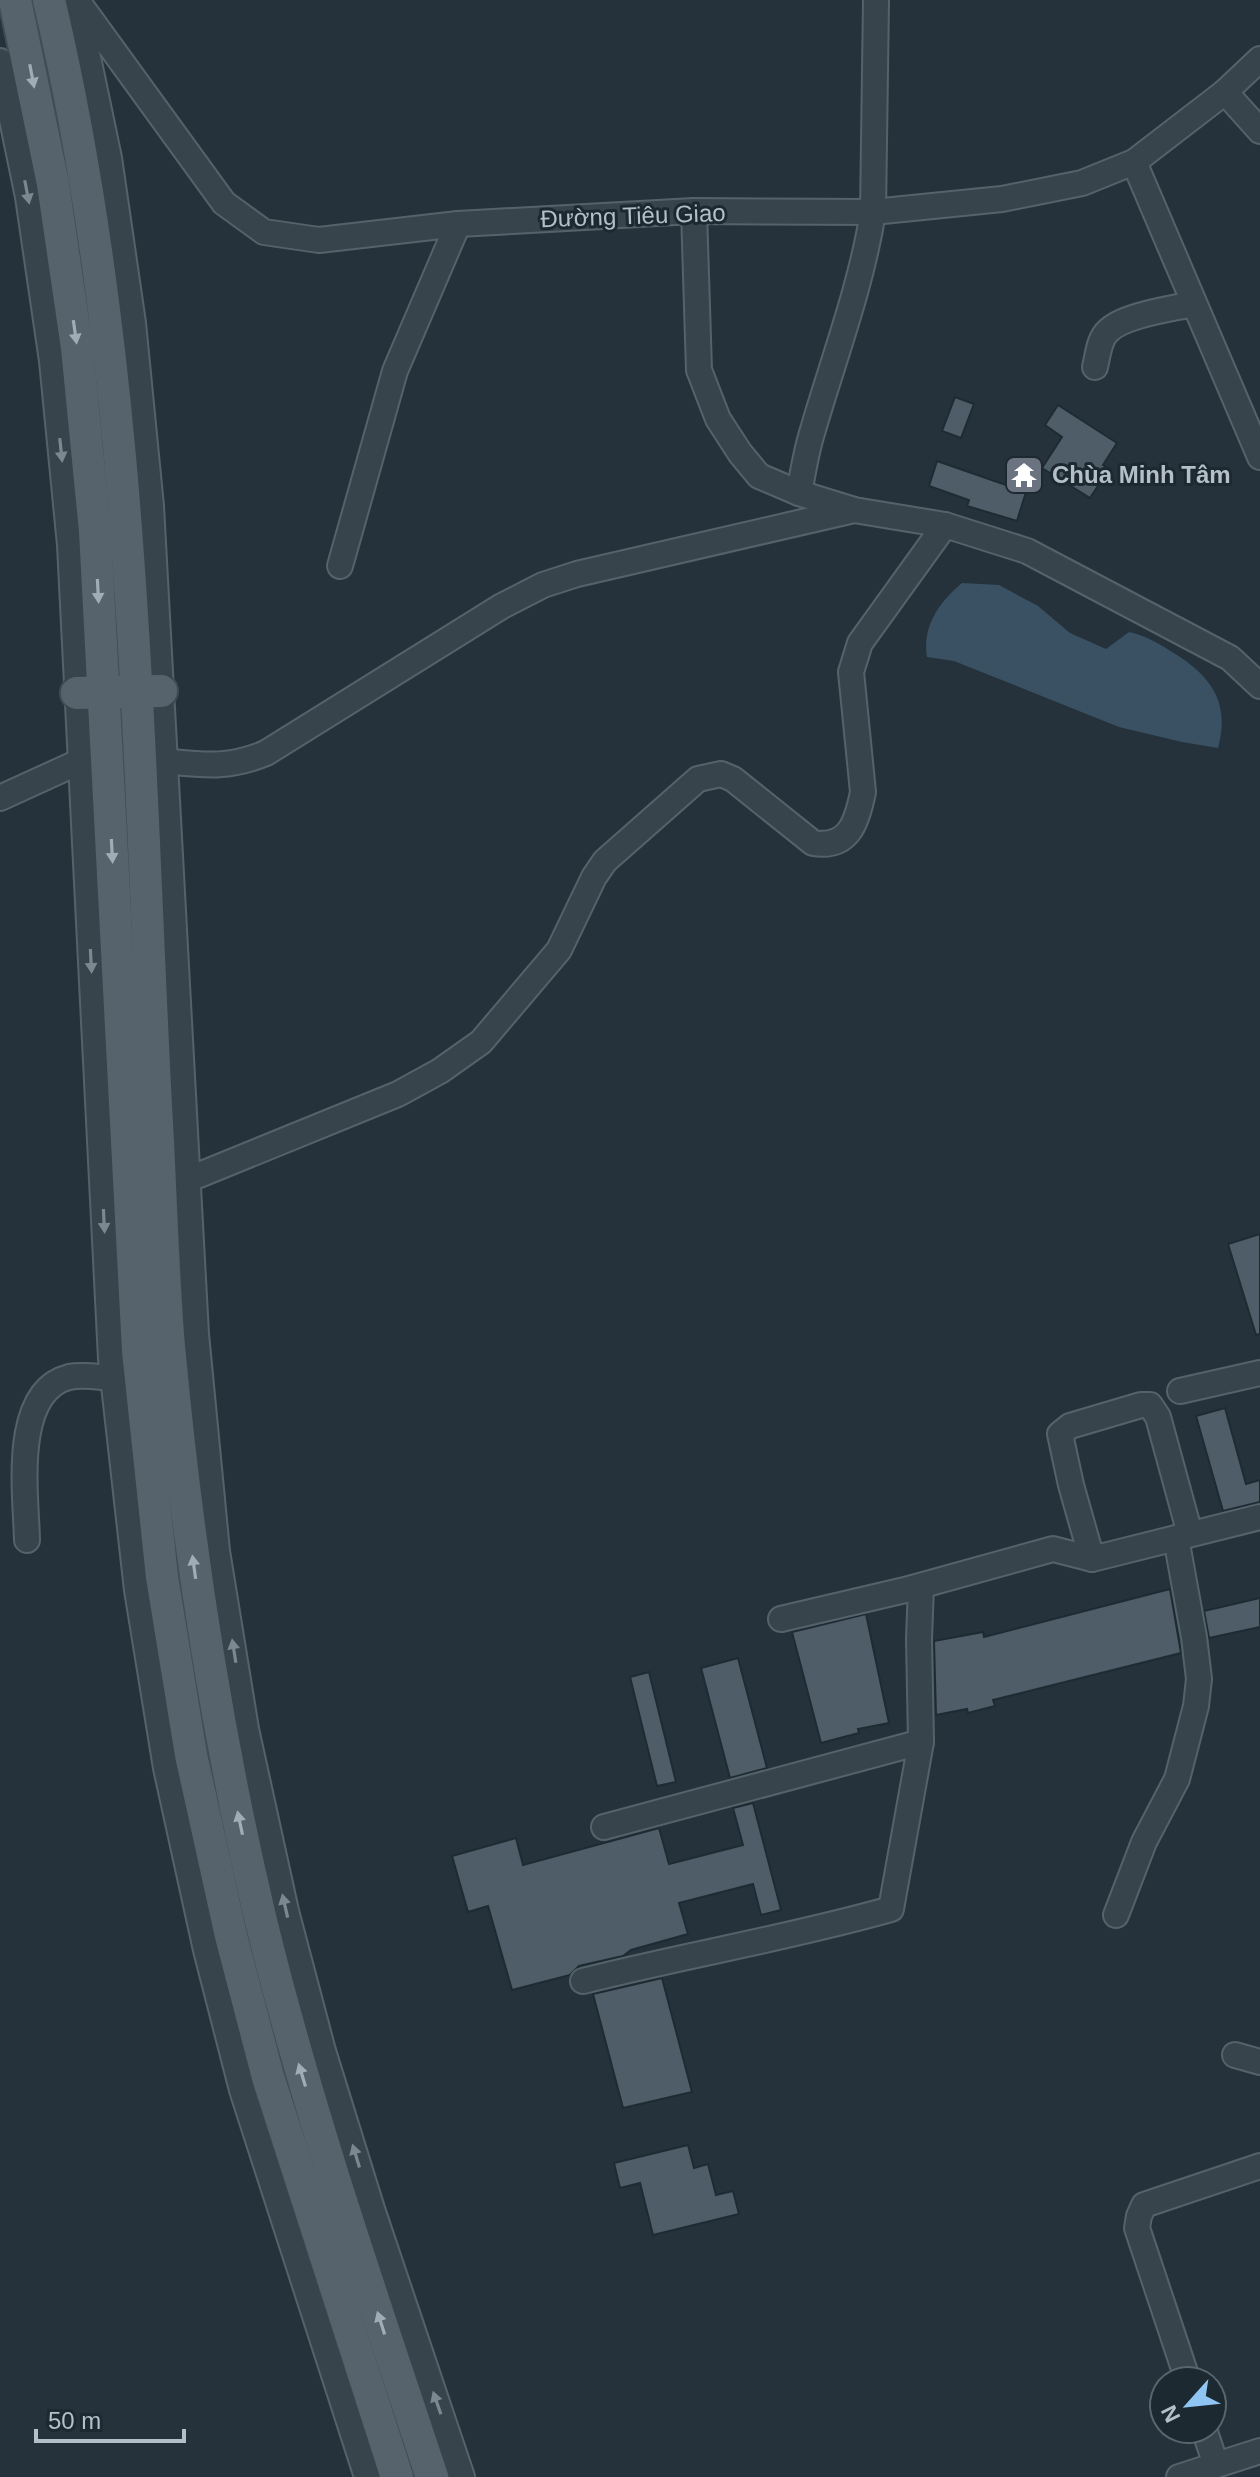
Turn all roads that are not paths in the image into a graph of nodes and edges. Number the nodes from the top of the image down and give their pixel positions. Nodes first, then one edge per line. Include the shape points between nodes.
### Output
1 (15, 0) edge
2 (49, 0) edge
3 (77, 0) edge
4 (876, 0) edge
5 (1260, 59) edge
6 (0, 61) edge
7 (1225, 92) junction
8 (1260, 131) edge
9 (1134, 162) junction
10 (694, 211) junction
11 (873, 212) junction
12 (458, 224) junction
13 (1193, 304) junction
14 (1095, 367) dead end
15 (1258, 447) edge
16 (799, 493) junction
17 (854, 510) junction
18 (945, 525) junction
19 (340, 566) dead end
20 (1260, 686) edge
21 (119, 692) junction
22 (81, 761) junction
23 (164, 761) junction
24 (0, 798) edge
25 (187, 1180) junction
26 (1260, 1373) edge
27 (113, 1378) junction
28 (1180, 1391) dead end
29 (1260, 1517) edge
30 (1183, 1536) junction
31 (27, 1540) dead end
32 (1092, 1559) junction
33 (921, 1586) junction
34 (781, 1619) dead end
35 (921, 1742) junction
36 (604, 1827) dead end
37 (1116, 1915) dead end
38 (583, 1981) dead end
39 (1235, 2055) dead end
40 (1260, 2062) edge
41 (1260, 2166) edge
42 (1183, 2365) edge
43 (1209, 2445) edge
44 (1260, 2451) edge
45 (1216, 2465) junction
46 (367, 2477) edge
47 (397, 2477) edge
48 (432, 2477) edge
49 (462, 2477) edge
50 (1179, 2477) edge

1 -> 21 main road via 53,184
2 - 21 main road via 84,169 108,333 126,516
3 - 12 street, Đường Tiêu Giao via 224,203 264,232 319,240
3 - 21 street via 109,158 133,323 151,506
4 - 11 street
5 - 7 street, Đường Tiêu Giao
6 -> 21 street via 28,197 52,361 70,545
7 - 8 street
7 - 9 street, Đường Tiêu Giao
9 - 11 street, Đường Tiêu Giao via 1082,183 1002,199
9 - 13 street
10 - 11 street, Đường Tiêu Giao
10 - 12 street, Đường Tiêu Giao
10 - 16 street via 699,370 718,419 740,453 759,476
11 - 16 street
12 - 19 street via 395,371
13 - 14 street via 1107,331
13 - 15 street
16 - 17 street
17 - 18 street
17 - 23 street via 543,585 266,753 218,766
18 - 20 street via 1027,551 1230,658
18 - 25 street via 854,657 863,792 851,829 840,840 813,843 733,779 721,774 698,779 605,861 559,950 481,1042 398,1094
21 - 22 street
21 - 23 street
21 -> 47 main road via 138,1351 162,1577 191,1755 231,1936 268,2077
48 -> 21 main road via 298,2062 261,1921 214,1695 192,1562 169,1341
22 - 24 street
22 -> 27 street
23 - 25 street
49 -> 25 street via 323,2051 246,1729 217,1551
26 - 28 street
27 - 31 street via 61,1380 34,1408 26,1465
27 - 46 street via 137,1590 166,1768 206,1950 247,2104
29 - 30 street
30 - 32 street
30 - 32 street via 1158,1417 1150,1405 1141,1405 1070,1426 1060,1434
30 - 37 street via 1199,1679 1196,1706 1177,1779 1144,1842
32 - 33 street via 1053,1549
33 - 34 street
33 - 35 street
35 - 36 street
35 - 38 street via 891,1909
39 - 40 street
41 - 42 street via 1144,2205 1139,2216 1137,2228
43 - 45 street
44 - 45 street
45 - 50 street

